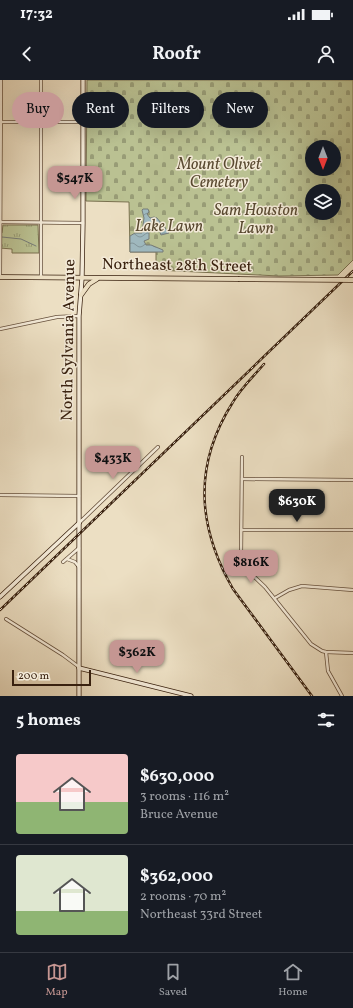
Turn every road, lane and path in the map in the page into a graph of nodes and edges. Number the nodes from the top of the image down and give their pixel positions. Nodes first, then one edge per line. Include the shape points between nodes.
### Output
1 (1, 80) edge
2 (41, 80) edge
3 (83, 80) edge
4 (41, 92) edge
5 (83, 92) edge
6 (0, 122) edge
7 (12, 122) edge
8 (40, 128) edge
9 (83, 128) edge
10 (0, 222) edge
11 (41, 223) junction
12 (83, 223) junction
13 (0, 277) edge
14 (41, 278) junction
15 (82, 278) junction
16 (100, 278) junction
17 (353, 280) edge
18 (81, 295) junction
19 (80, 316) junction
20 (0, 328) edge
21 (158, 447) dead end
22 (242, 457) dead end
23 (242, 479) junction
24 (353, 480) edge
25 (0, 495) edge
26 (79, 496) junction
27 (79, 523) junction
28 (242, 530) junction
29 (353, 530) edge
30 (79, 548) junction
31 (66, 559) junction
32 (63, 562) dead end
33 (79, 567) junction
34 (353, 590) edge
35 (0, 597) edge
36 (275, 598) junction
37 (6, 619) dead end
38 (326, 652) junction
39 (353, 653) edge
40 (79, 668) junction
41 (79, 696) edge
42 (191, 696) edge
43 (342, 696) edge

1 - 6 street
2 - 4 street
3 - 5 main road, North Sylvania Avenue
6 - 7 street
6 - 10 street
8 - 11 street
9 - 12 main road, North Sylvania Avenue
10 - 11 street
10 - 13 street
11 - 12 street
11 - 14 street
12 - 15 main road, North Sylvania Avenue
13 - 14 main road, Northeast 28th Street
14 - 15 main road, Northeast 28th Street
15 - 16 main road, Northeast 28th Street
15 - 18 main road, North Sylvania Avenue
16 - 17 main road, Northeast 28th Street, bridge
16 - 18 main road via 89,284
18 - 19 main road, North Sylvania Avenue
19 - 20 street via 57,317
19 - 26 main road, North Sylvania Avenue
21 - 27 street
22 - 23 street
23 - 24 street
23 - 28 street
25 - 26 street
26 - 27 main road, North Sylvania Avenue
27 - 30 main road, North Sylvania Avenue
27 - 35 main road
28 - 29 street
28 - 36 street via 241,557 244,567
30 - 31 street
30 - 33 main road, North Sylvania Avenue
31 - 32 street
31 - 33 street via 75,562
33 - 40 main road, North Sylvania Avenue
34 - 36 street via 302,586
36 - 38 street via 307,641
37 - 40 street
38 - 39 street
38 - 43 street via 328,671
40 - 41 main road, North Sylvania Avenue
40 - 42 main road

